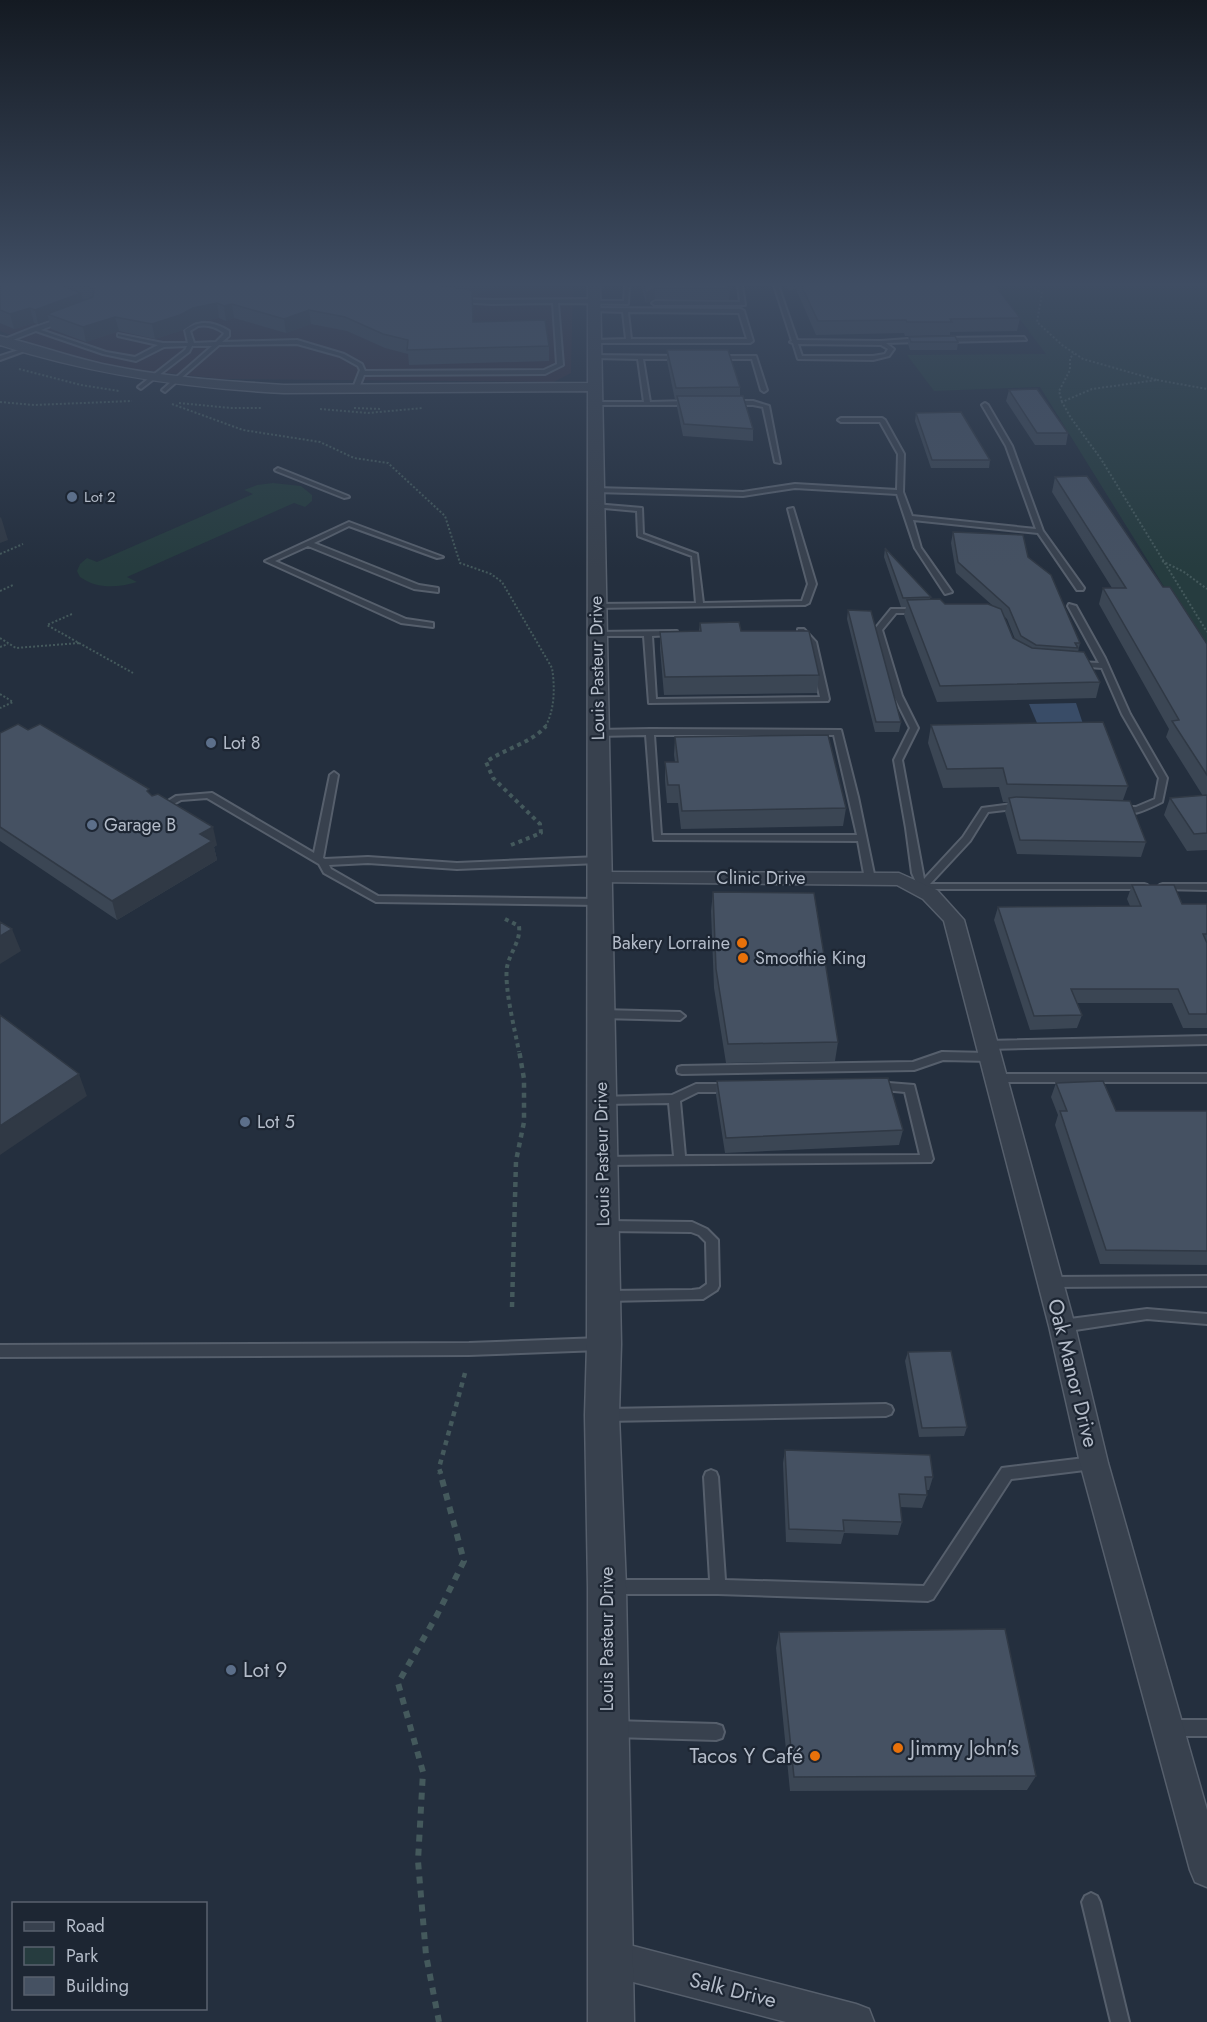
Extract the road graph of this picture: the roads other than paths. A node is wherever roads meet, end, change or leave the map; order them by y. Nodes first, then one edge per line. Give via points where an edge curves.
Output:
1 (93, 379) edge
2 (153, 379) edge
3 (158, 379) edge
4 (178, 379) edge
5 (359, 379) edge
6 (594, 379) edge
7 (643, 379) edge
8 (761, 379) edge
9 (171, 386) junction
10 (141, 387) junction
11 (356, 388) junction
12 (764, 390) dead end
13 (594, 396) junction
14 (647, 403) junction
15 (696, 403) edge
16 (719, 403) edge
17 (985, 405) dead end
18 (842, 420) dead end
19 (778, 462) dead end
20 (278, 470) dead end
21 (900, 492) junction
22 (346, 497) dead end
23 (595, 498) junction
24 (791, 509) dead end
25 (909, 518) junction
26 (1040, 531) junction
27 (308, 543) junction
28 (439, 557) dead end
29 (1080, 588) dead end
30 (435, 590) dead end
31 (948, 592) dead end
32 (700, 605) junction
33 (1072, 606) dead end
34 (928, 611) edge
35 (596, 620) junction
36 (430, 625) dead end
37 (790, 631) edge
38 (648, 633) junction
39 (684, 633) edge
40 (1062, 663) edge
41 (1104, 666) junction
42 (650, 732) junction
43 (597, 733) junction
44 (334, 775) dead end
45 (1035, 807) edge
46 (1115, 809) edge
47 (158, 810) edge
48 (862, 838) junction
49 (321, 860) junction
50 (870, 879) junction
51 (599, 880) junction
52 (922, 887) junction
53 (1207, 887) edge
54 (600, 1014) junction
55 (680, 1016) dead end
56 (1207, 1040) edge
57 (991, 1060) junction
58 (682, 1070) dead end
59 (1207, 1078) edge
60 (858, 1086) edge
61 (743, 1088) edge
62 (674, 1099) junction
63 (601, 1100) junction
64 (602, 1161) junction
65 (680, 1161) junction
66 (603, 1226) junction
67 (1207, 1281) edge
68 (1050, 1282) junction
69 (603, 1296) junction
70 (1207, 1318) edge
71 (1062, 1326) junction
72 (604, 1344) junction
73 (0, 1351) edge
74 (886, 1410) dead end
75 (602, 1415) junction
76 (1094, 1463) junction
77 (711, 1477) dead end
78 (607, 1587) junction
79 (718, 1587) junction
80 (608, 1728) junction
81 (1169, 1728) junction
82 (1207, 1728) edge
83 (716, 1732) dead end
84 (1207, 1870) edge
85 (1091, 1902) dead end
86 (610, 1958) junction
87 (611, 2022) edge
88 (856, 2022) edge
89 (1120, 2022) edge

1 - 10 street
2 - 10 lane
3 - 9 street
4 - 9 lane
5 - 11 lane
6 - 13 street, Louis Pasteur Drive
7 - 14 lane
8 - 12 lane
9 - 10 street
9 - 11 street
9 - 13 street via 278,398
11 - 13 street
13 - 14 lane
13 - 23 street, Louis Pasteur Drive
14 - 15 lane
16 - 19 lane via 766,406
17 - 26 lane via 1009,446
18 - 21 lane via 882,420 901,454
20 - 22 lane
21 - 23 lane via 795,486 744,495
21 - 25 lane
23 - 32 lane via 640,509 640,535 695,555
23 - 35 street, Louis Pasteur Drive
24 - 32 lane via 812,584 805,603
25 - 26 lane
25 - 31 lane via 918,548
26 - 29 lane
27 - 28 lane via 349,524
27 - 30 lane via 417,587
27 - 36 lane via 269,561 404,621
32 - 35 lane
33 - 41 lane
34 - 52 lane via 894,611 878,630 898,696 914,728 898,760
35 - 38 lane
35 - 43 street, Louis Pasteur Drive
37 - 38 lane via 802,631 812,642 825,699 652,701
38 - 39 lane
40 - 41 lane
41 - 46 lane via 1125,714 1163,778 1159,800 1137,810
42 - 43 lane
42 - 48 lane via 838,732
42 - 48 lane via 657,838
43 - 51 street, Louis Pasteur Drive
44 - 49 lane
45 - 52 lane via 985,810 967,839
47 - 49 lane via 179,798 209,795
48 - 50 lane
49 - 51 lane via 457,866
49 - 51 lane via 327,871 376,899
50 - 51 street, Clinic Drive
50 - 52 street, Clinic Drive via 898,879
51 - 54 street, Louis Pasteur Drive
52 - 53 lane
52 - 57 street, Oak Manor Drive via 939,900 954,920
54 - 55 lane
54 - 63 street, Louis Pasteur Drive
56 - 57 lane
57 - 58 lane via 942,1056 914,1066
57 - 59 lane
57 - 68 street, Oak Manor Drive
60 - 65 lane via 910,1088 927,1159
61 - 62 lane via 696,1088
62 - 63 lane
62 - 65 lane
63 - 64 street, Louis Pasteur Drive
64 - 65 lane
64 - 66 street, Louis Pasteur Drive
66 - 69 street, Louis Pasteur Drive
66 - 69 lane via 692,1227 703,1232 712,1240 713,1286 703,1294 692,1295
67 - 68 lane
68 - 71 street, Oak Manor Drive
69 - 72 street, Louis Pasteur Drive
70 - 71 lane via 1147,1314
71 - 76 street, Oak Manor Drive
72 - 73 lane via 469,1349
72 - 75 street, Louis Pasteur Drive
74 - 75 lane
75 - 78 street, Louis Pasteur Drive
76 - 79 lane via 1007,1473 928,1594
76 - 81 street, Oak Manor Drive
77 - 79 lane
78 - 79 lane
78 - 80 street, Louis Pasteur Drive
80 - 83 lane
80 - 86 street, Louis Pasteur Drive
81 - 82 lane
81 - 84 street, Oak Manor Drive
85 - 89 lane
86 - 87 street, Louis Pasteur Drive
86 - 88 street, Salk Drive

